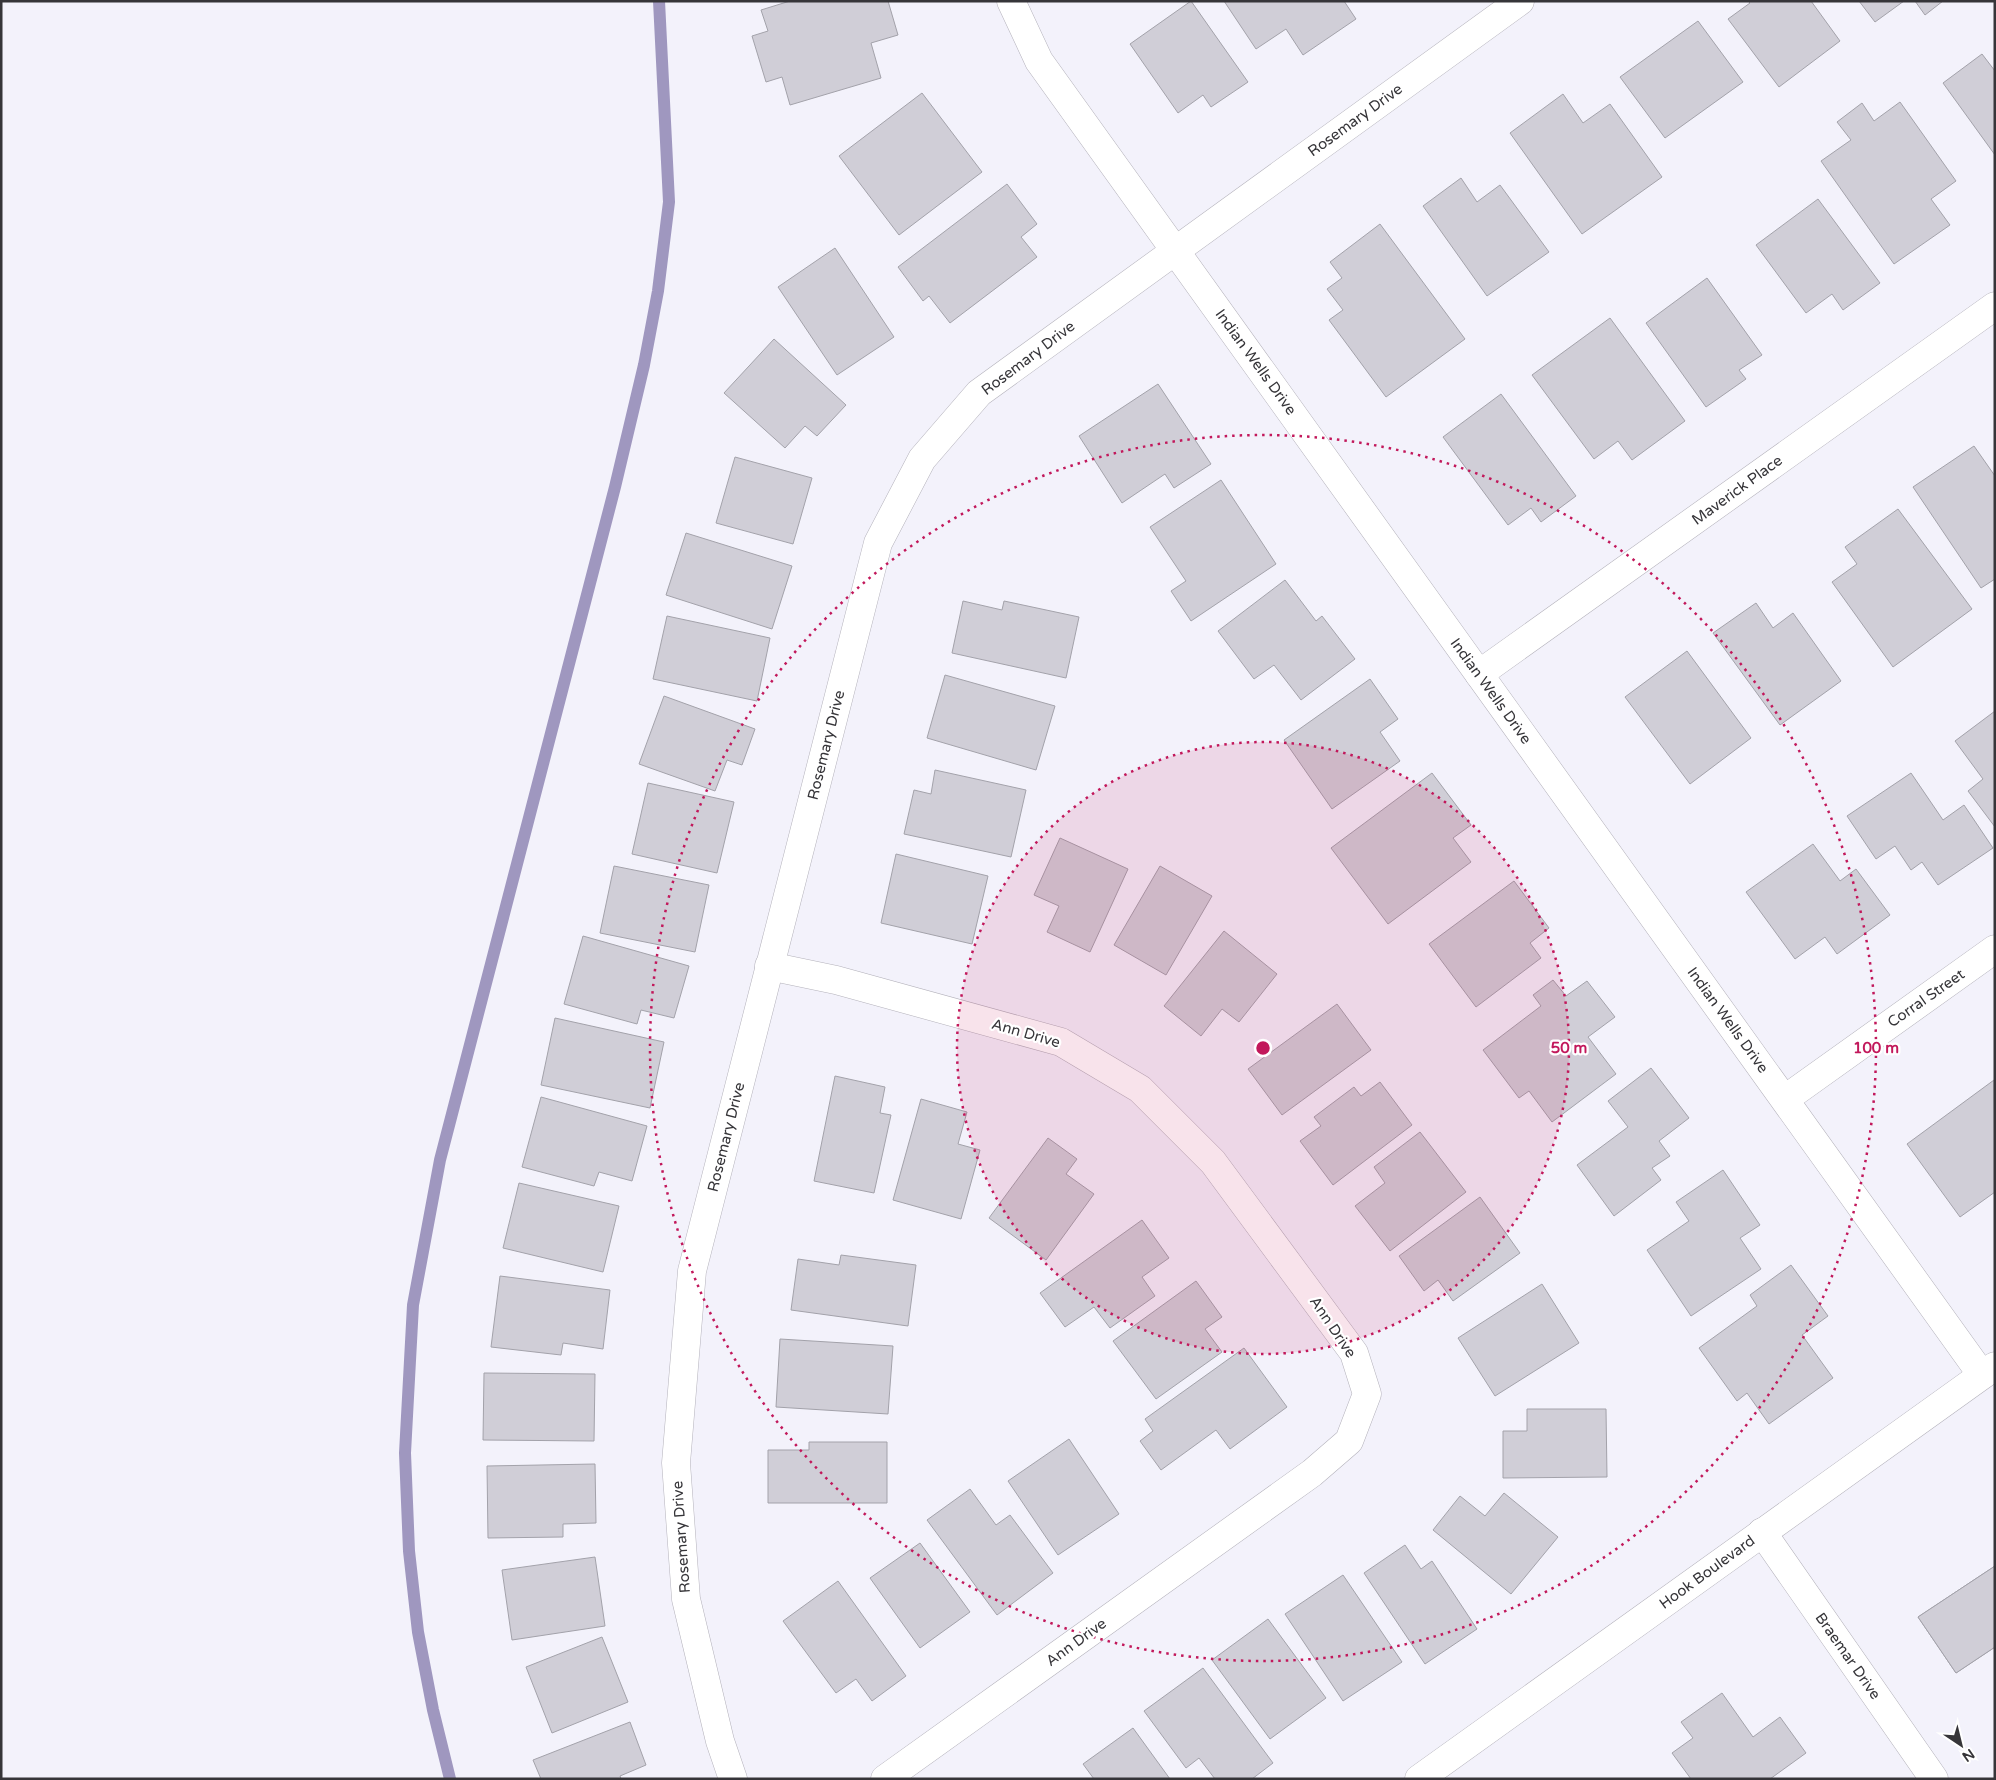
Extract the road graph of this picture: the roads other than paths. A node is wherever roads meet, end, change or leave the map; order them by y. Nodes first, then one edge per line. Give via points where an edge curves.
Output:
1 (1011, 1) edge
2 (1520, 1) edge
3 (1176, 250) junction
4 (1995, 306) edge
5 (1479, 674) junction
6 (1995, 949) edge
7 (769, 966) junction
8 (1785, 1098) junction
9 (1989, 1371) edge
10 (1762, 1532) junction
11 (733, 1779) edge
12 (885, 1779) edge
13 (1420, 1779) edge
14 (1934, 1779) edge

1 - 3 street, Indian Wells Drive via 1039,61
2 - 3 street, Rosemary Drive
3 - 5 street, Indian Wells Drive
3 - 7 street, Rosemary Drive via 980,393 922,459 878,543
4 - 5 street, Maverick Place
5 - 8 street, Indian Wells Drive
6 - 8 street, Corral Street
7 - 11 street, Rosemary Drive via 692,1271 676,1463 686,1599 720,1741
7 - 12 street, Ann Drive via 836,980 1061,1042 1140,1089 1219,1170 1354,1353 1367,1394 1348,1441 1312,1473
8 - 9 street, Indian Wells Drive
9 - 10 street, Hook Boulevard
10 - 13 street, Hook Boulevard
10 - 14 street, Braemar Drive

